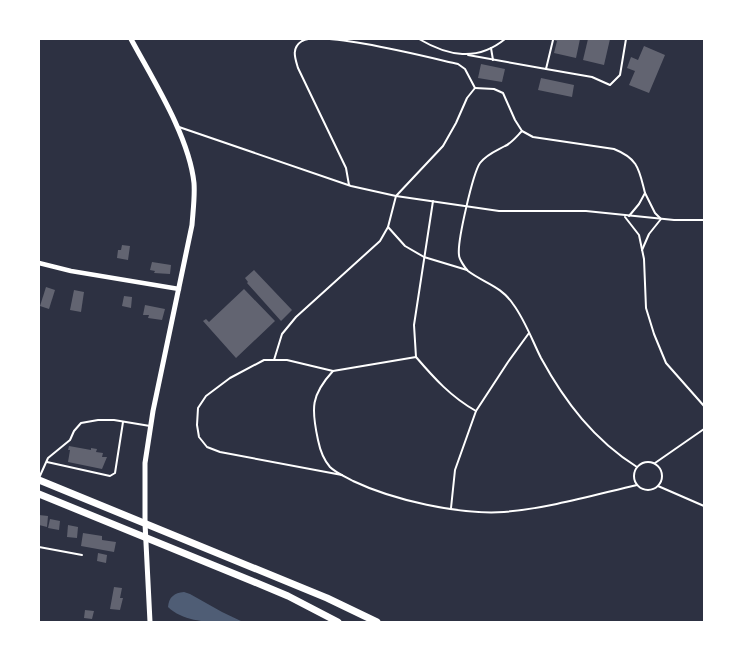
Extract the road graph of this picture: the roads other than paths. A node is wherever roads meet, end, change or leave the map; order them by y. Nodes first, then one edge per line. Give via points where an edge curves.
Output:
1 (131, 39) edge
2 (419, 39) edge
3 (505, 39) edge
4 (626, 39) edge
5 (553, 40) dead end
6 (491, 48) junction
7 (468, 55) junction
8 (493, 60) junction
9 (546, 69) junction
10 (475, 88) junction
11 (177, 126) junction
12 (522, 131) junction
13 (349, 185) junction
14 (645, 194) junction
15 (396, 196) junction
16 (433, 201) junction
17 (468, 206) junction
18 (624, 216) junction
19 (629, 216) junction
20 (661, 219) junction
21 (704, 220) edge
22 (388, 227) junction
23 (642, 250) junction
24 (424, 257) junction
25 (39, 263) edge
26 (467, 270) junction
27 (179, 289) junction
28 (529, 334) junction
29 (416, 357) junction
30 (274, 360) junction
31 (333, 371) junction
32 (704, 406) edge
33 (476, 411) junction
34 (124, 422) junction
35 (150, 426) junction
36 (704, 429) edge
37 (47, 462) junction
38 (655, 463) junction
39 (638, 467) junction
40 (342, 475) junction
41 (39, 479) edge
42 (637, 485) junction
43 (658, 486) junction
44 (39, 494) edge
45 (704, 506) edge
46 (451, 508) junction
47 (145, 523) junction
48 (146, 538) junction
49 (39, 547) edge
50 (82, 555) dead end
51 (150, 622) edge
52 (338, 622) edge
53 (377, 622) edge

1 - 11 street
2 - 7 lane via 434,48
3 - 6 lane
4 - 9 lane via 620,76 610,85 592,77
5 - 9 lane
6 - 7 lane
6 - 8 lane
7 - 8 lane
8 - 9 lane
10 - 12 lane via 502,93
10 - 13 lane via 465,69 458,64 355,41 303,41 296,47 294,55 298,68 346,168
10 - 15 lane via 443,146
11 - 13 lane
11 - 27 street via 190,163 194,195 192,225
12 - 14 lane via 533,137 614,149 627,154 635,162
12 - 17 lane via 480,163
13 - 15 lane
14 - 19 lane
14 - 20 lane via 654,213
15 - 16 lane
15 - 22 lane
16 - 17 lane
16 - 24 lane
17 - 18 lane via 499,211 586,211
17 - 26 lane via 459,256
18 - 19 lane
18 - 23 lane via 639,235
19 - 20 lane
20 - 21 lane
20 - 23 lane
22 - 24 lane via 404,246
22 - 30 lane via 380,241 296,317 282,334
23 - 32 lane via 646,308 654,334 666,363
24 - 26 lane
24 - 29 lane via 414,325
25 - 27 street
26 - 28 lane via 503,291
27 - 35 street
28 - 33 lane
28 - 39 lane via 561,393 602,441
29 - 31 lane
29 - 33 lane via 452,396
30 - 31 lane
30 - 40 lane via 264,360 230,378 206,396 198,408 199,437 207,447 220,452
31 - 40 lane via 321,384 314,400 314,425 320,451 331,467
33 - 46 lane via 455,470
34 - 35 lane
34 - 37 lane via 98,420 81,423 70,440 52,453
34 - 37 lane via 115,474 110,476
35 - 47 street via 145,463
36 - 38 lane
37 - 41 lane
38 - 39 lane via 646,462
38 - 43 lane via 662,474
39 - 42 lane via 634,476
40 - 46 lane via 396,498
41 - 47 main road
42 - 43 lane via 645,490
42 - 46 lane via 503,512
43 - 45 lane
44 - 48 main road
47 - 48 street
47 - 53 main road via 328,598
48 - 51 street
48 - 52 main road via 288,596
49 - 50 lane

